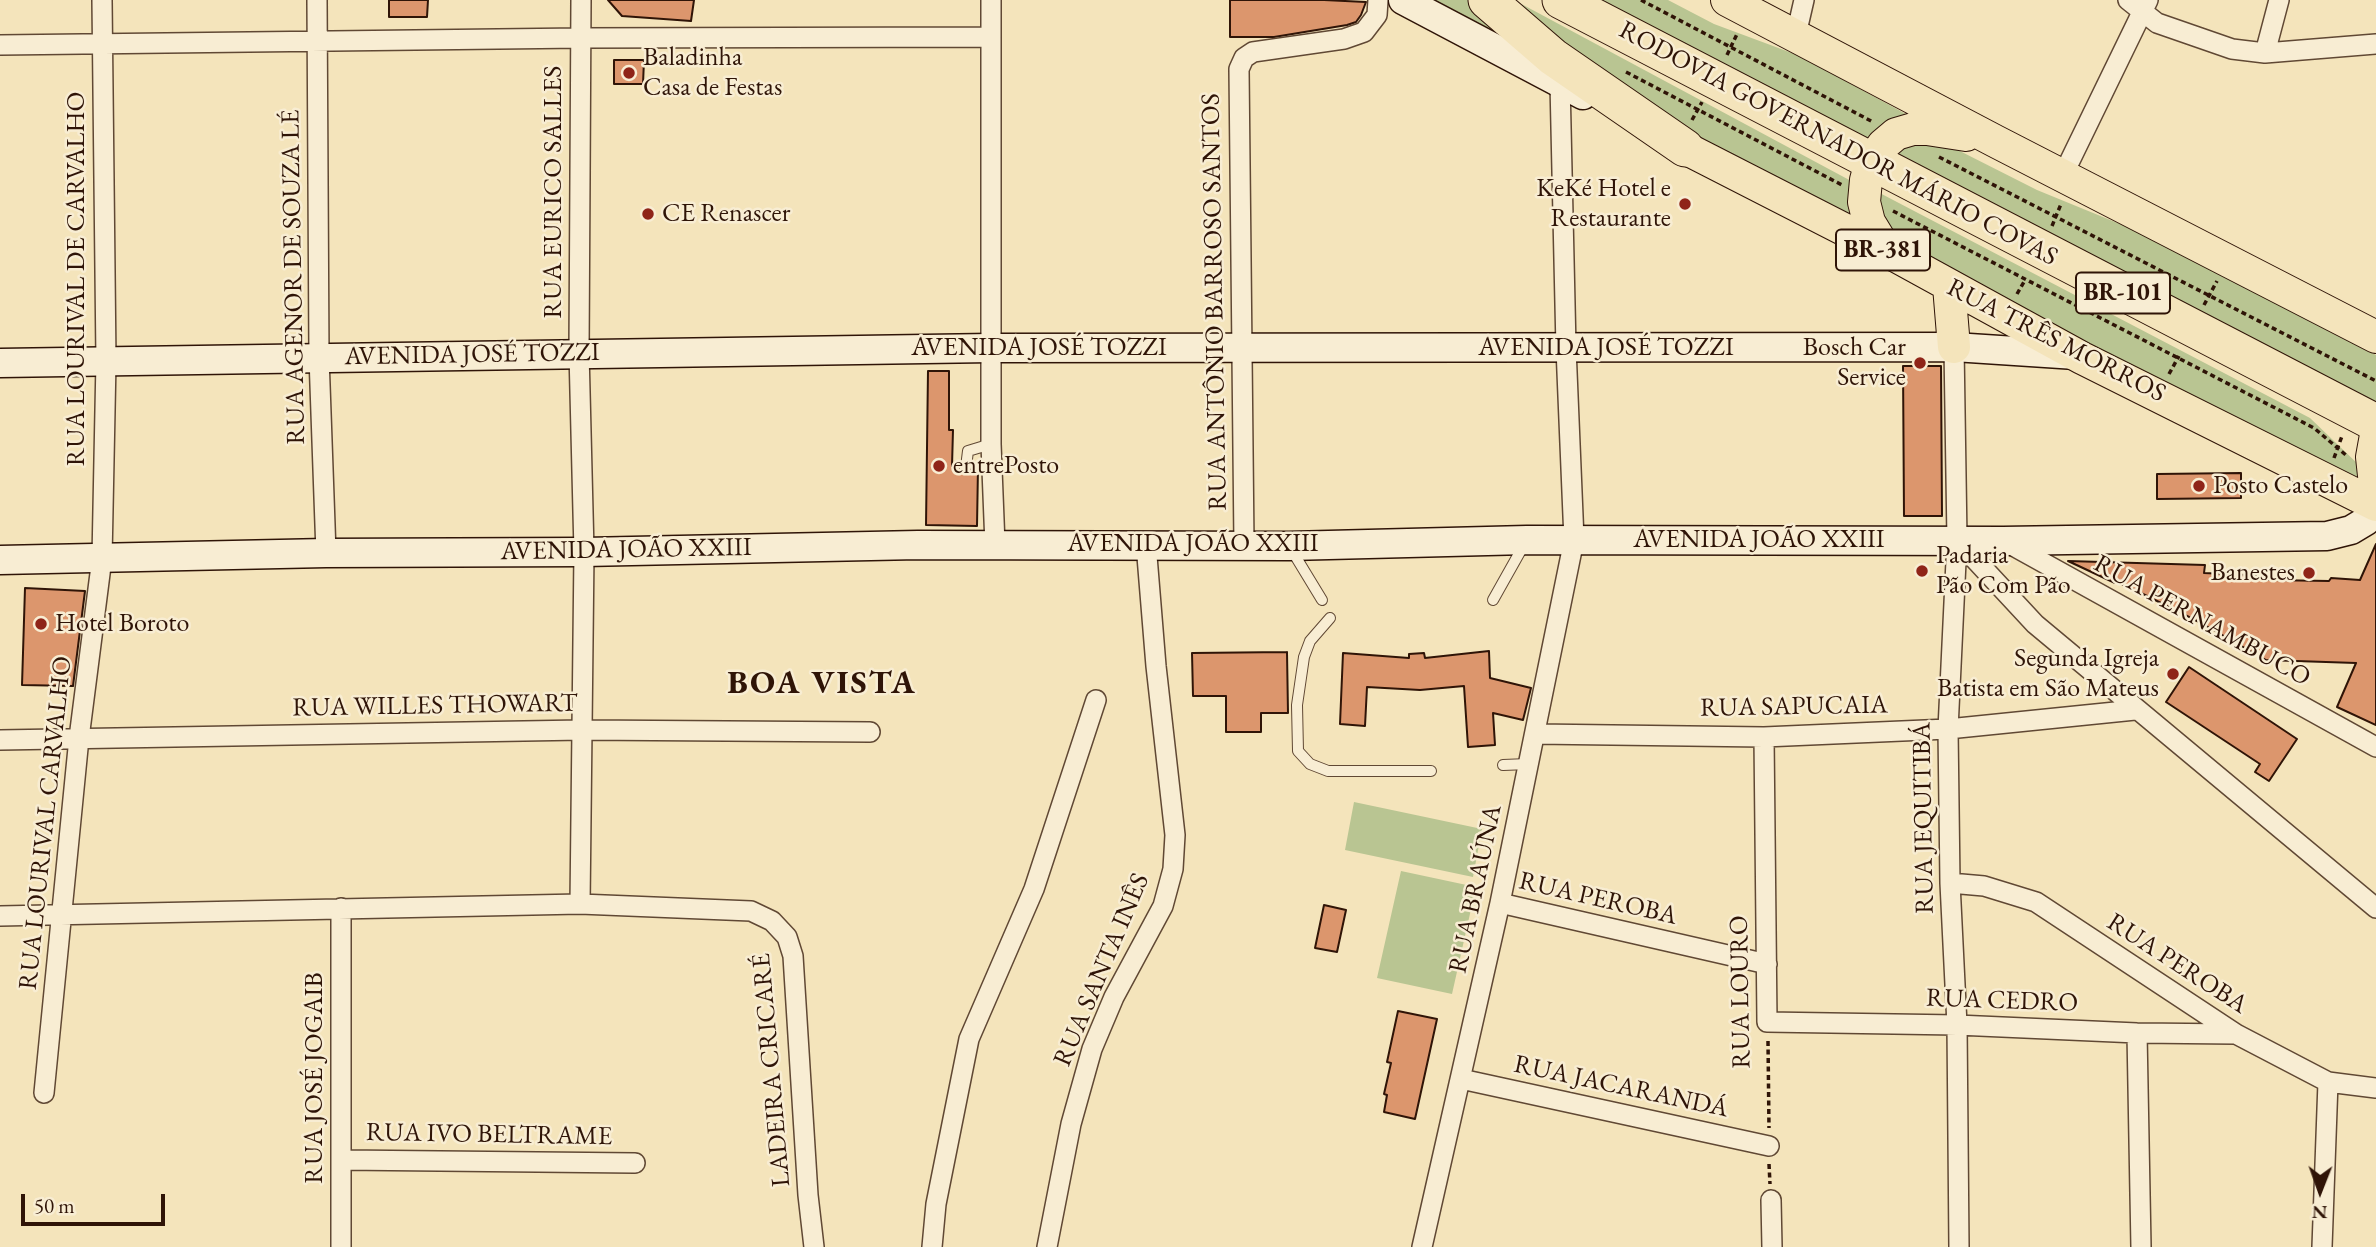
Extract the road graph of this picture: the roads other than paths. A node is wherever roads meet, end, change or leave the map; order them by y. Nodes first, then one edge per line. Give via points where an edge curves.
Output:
1 (102, 0) edge
2 (317, 0) edge
3 (581, 0) edge
4 (991, 0) edge
5 (1378, 0) edge
6 (1403, 0) edge
7 (1487, 0) edge
8 (1561, 0) edge
9 (1727, 0) edge
10 (1804, 0) edge
11 (2128, 0) edge
12 (2279, 0) edge
13 (2146, 7) edge
14 (1796, 35) junction
15 (991, 37) junction
16 (581, 38) junction
17 (318, 41) junction
18 (103, 43) junction
19 (2376, 44) edge
20 (0, 45) edge
21 (2265, 53) junction
22 (1560, 82) junction
23 (1995, 141) junction
24 (1685, 148) junction
25 (2063, 175) junction
26 (1867, 179) junction
27 (1898, 257) junction
28 (1949, 286) junction
29 (2376, 337) edge
30 (1242, 347) junction
31 (1954, 347) junction
32 (991, 348) junction
33 (1566, 348) junction
34 (579, 352) junction
35 (2078, 355) junction
36 (320, 357) junction
37 (106, 361) junction
38 (0, 363) edge
39 (2376, 424) edge
40 (2376, 435) edge
41 (991, 444) junction
42 (966, 467) dead end
43 (2375, 497) edge
44 (1527, 540) junction
45 (1574, 540) junction
46 (1957, 540) junction
47 (2003, 541) junction
48 (990, 542) junction
49 (1146, 544) junction
50 (1244, 545) junction
51 (1289, 546) junction
52 (584, 552) junction
53 (326, 553) junction
54 (102, 558) junction
55 (0, 560) edge
56 (1322, 600) dead end
57 (1493, 600) dead end
58 (1330, 618) dead end
59 (1096, 700) dead end
60 (2136, 710) junction
61 (1948, 729) junction
62 (582, 730) junction
63 (870, 732) dead end
64 (1536, 734) junction
65 (1764, 737) junction
66 (79, 738) junction
67 (0, 740) edge
68 (2376, 747) edge
69 (1529, 764) junction
70 (1503, 765) dead end
71 (1432, 771) dead end
72 (1950, 883) junction
73 (580, 904) junction
74 (1500, 904) junction
75 (341, 908) junction
76 (2376, 908) edge
77 (62, 915) junction
78 (0, 916) edge
79 (1767, 964) junction
80 (1767, 1022) joint
81 (1956, 1025) junction
82 (2137, 1033) junction
83 (2236, 1034) junction
84 (1461, 1079) junction
85 (2328, 1082) junction
86 (2376, 1088) edge
87 (44, 1093) dead end
88 (1769, 1146) road end
89 (342, 1160) junction
90 (635, 1163) dead end
91 (1771, 1200) road end
92 (341, 1247) edge
93 (814, 1247) edge
94 (932, 1247) edge
95 (1047, 1247) edge
96 (1422, 1247) edge
97 (1772, 1247) edge
98 (1959, 1247) edge
99 (2141, 1247) edge
100 (2322, 1247) edge

1 - 18 street, RUA LOURIVAL DE CARVALHO
2 - 17 street, RUA AGENOR DE SOUZA LÉ
3 - 16 street, RUA EURICO SALLES
4 - 15 street
5 - 30 street, RUA ANTÔNIO BARROSO SANTOS via 1377,15 1364,32 1345,39 1253,52 1239,69
6 - 22 street, RUA TRÊS MORROS / BR-381
7 - 24 highway via 1553,57
8 - 26 highway, RODOVIA GOVERNADOR MÁRIO COVAS / BR-101
9 - 14 main road
10 - 14 street
11 - 13 street
12 - 21 street
13 - 21 street via 2157,23 2232,49
13 - 25 street
14 - 23 main road
15 - 16 street
15 - 32 street
16 - 17 street
16 - 34 street, RUA EURICO SALLES
17 - 18 street
17 - 36 street, RUA AGENOR DE SOUZA LÉ
18 - 20 street
18 - 37 street, RUA LOURIVAL DE CARVALHO
19 - 21 street
22 - 24 street, RUA TRÊS MORROS / BR-381
22 - 33 street, RUA BRAÚNA
23 - 25 main road
23 - 26 main road via 1927,129 1896,134 1883,145
24 - 27 main road, RUA TRÊS MORROS / BR-381
25 - 29 main road
26 - 27 main road via 1869,222
26 - 39 highway, RODOVIA GOVERNADOR MÁRIO COVAS / BR-101
27 - 28 main road, RUA TRÊS MORROS / BR-381
28 - 31 main road
28 - 35 main road, RUA TRÊS MORROS / BR-381
30 - 32 street, AVENIDA JOSÉ TOZZI
30 - 33 street, AVENIDA JOSÉ TOZZI
30 - 50 street, RUA ANTÔNIO BARROSO SANTOS
31 - 33 street, AVENIDA JOSÉ TOZZI
31 - 35 street, AVENIDA JOSÉ TOZZI
31 - 46 street, RUA JEQUITIBÁ
32 - 34 street, AVENIDA JOSÉ TOZZI
32 - 41 street
33 - 45 street, RUA BRAÚNA
34 - 36 street, AVENIDA JOSÉ TOZZI
34 - 52 street, RUA EURICO SALLES
35 - 43 main road, RUA TRÊS MORROS / BR-381
36 - 37 street, AVENIDA JOSÉ TOZZI
36 - 53 street, RUA AGENOR DE SOUZA LÉ
37 - 38 street, AVENIDA JOSÉ TOZZI
37 - 54 street, RUA LOURIVAL DE CARVALHO
40 - 43 main road via 2372,457
41 - 42 lane via 968,451
41 - 48 street
43 - 47 street, AVENIDA JOÃO XXIII via 2366,521 2327,536
44 - 45 street, AVENIDA JOÃO XXIII
44 - 51 street, AVENIDA JOÃO XXIII
44 - 57 lane
45 - 46 street, AVENIDA JOÃO XXIII
45 - 64 street, RUA BRAÚNA
46 - 47 street, AVENIDA JOÃO XXIII
46 - 60 street via 2035,624
46 - 61 street, RUA JEQUITIBÁ
47 - 68 street, RUA PERNAMBUCO
48 - 49 street, AVENIDA JOÃO XXIII
48 - 52 street, AVENIDA JOÃO XXIII via 921,540
49 - 50 street, AVENIDA JOÃO XXIII
49 - 95 street, RUA SANTA INÊS via 1175,835 1173,869 1163,906 1092,1049 1071,1124
50 - 51 street, AVENIDA JOÃO XXIII
51 - 56 lane
52 - 53 street, AVENIDA JOÃO XXIII
52 - 62 street, RUA EURICO SALLES
53 - 54 street, AVENIDA JOÃO XXIII
54 - 55 street, AVENIDA JOÃO XXIII
54 - 66 street, RUA LOURIVAL CARVALHO
58 - 71 lane via 1304,657 1297,705 1298,751 1310,764 1328,771
59 - 94 street via 1034,889 969,1039 936,1204
60 - 61 street, RUA SAPUCAIA
60 - 76 street
61 - 65 street, RUA SAPUCAIA
61 - 72 street, RUA JEQUITIBÁ
62 - 63 street, RUA WILLES THOWART
62 - 66 street, RUA WILLES THOWART
62 - 73 street, RUA EURICO SALLES
64 - 65 street, RUA SAPUCAIA
64 - 69 street, RUA BRAÚNA
65 - 79 street, RUA LOURO
66 - 67 street, RUA WILLES THOWART
66 - 77 street, RUA LOURIVAL CARVALHO
69 - 70 lane
69 - 74 street, RUA BRAÚNA
72 - 81 street, RUA JEQUITIBÁ
72 - 83 street, RUA PEROBA via 1984,886 2036,902
73 - 75 street, LADEIRA CRICARÉ
73 - 93 street, LADEIRA CRICARÉ via 751,911 772,921 787,937 793,956
74 - 79 street, RUA PEROBA
74 - 84 street, RUA BRAÚNA
75 - 77 street, LADEIRA CRICARÉ
75 - 89 street, RUA JOSÉ JOGAIB
77 - 78 street, LADEIRA CRICARÉ
77 - 87 street, RUA LOURIVAL CARVALHO
79 - 80 street, RUA LOURO
80 - 81 street, RUA CEDRO
81 - 82 street, RUA CEDRO
81 - 98 street, RUA JEQUITIBÁ
82 - 83 street, RUA CEDRO
82 - 99 street
83 - 85 street, RUA PEROBA
84 - 88 street, RUA JACARANDÁ
84 - 96 street, RUA BRAÚNA
85 - 86 street, RUA PEROBA
85 - 100 street
89 - 90 street, RUA IVO BELTRAME
89 - 92 street, RUA JOSÉ JOGAIB
91 - 97 street

